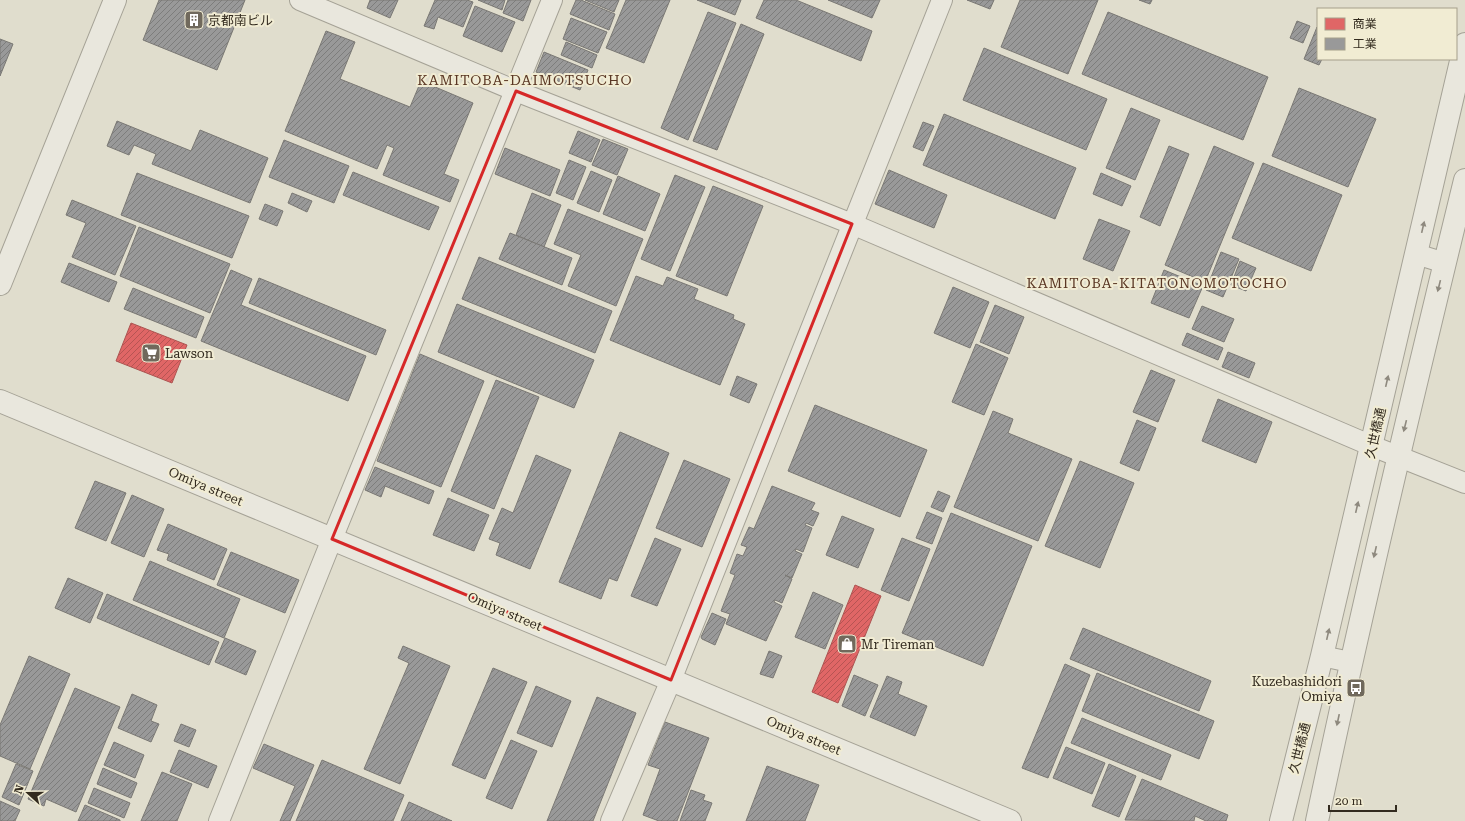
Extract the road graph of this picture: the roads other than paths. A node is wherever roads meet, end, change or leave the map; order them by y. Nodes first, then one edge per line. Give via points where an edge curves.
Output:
1 (115, 0) edge
2 (300, 0) edge
3 (552, 0) edge
4 (942, 0) edge
5 (1464, 56) edge
6 (516, 91) junction
7 (1465, 180) edge
8 (852, 224) junction
9 (1416, 254) junction
10 (1445, 263) junction
11 (0, 284) edge
12 (0, 401) edge
13 (1372, 446) junction
14 (1398, 455) junction
15 (1465, 483) edge
16 (332, 539) junction
17 (1322, 656) junction
18 (1350, 662) junction
19 (671, 680) junction
20 (219, 821) edge
21 (612, 821) edge
22 (1010, 821) edge
23 (1280, 821) edge
24 (1317, 821) edge

1 - 11 street
2 - 6 street
3 - 6 street
4 - 8 street
9 -> 5 street, 久世橋通
6 - 8 street
6 - 16 street
7 - 10 street, 久世橋通
8 - 13 street
8 - 19 street
9 - 10 street
13 -> 9 street, 久世橋通
10 -> 14 street, 久世橋通
12 - 16 street, Omiya street
13 - 14 street
17 -> 13 street, 久世橋通
14 - 15 street
14 -> 18 street, 久世橋通
16 - 19 street, Omiya street
16 - 20 street
17 - 18 street
17 - 23 street, 久世橋通
18 -> 24 street, 久世橋通
19 - 21 street
19 - 22 street, Omiya street

